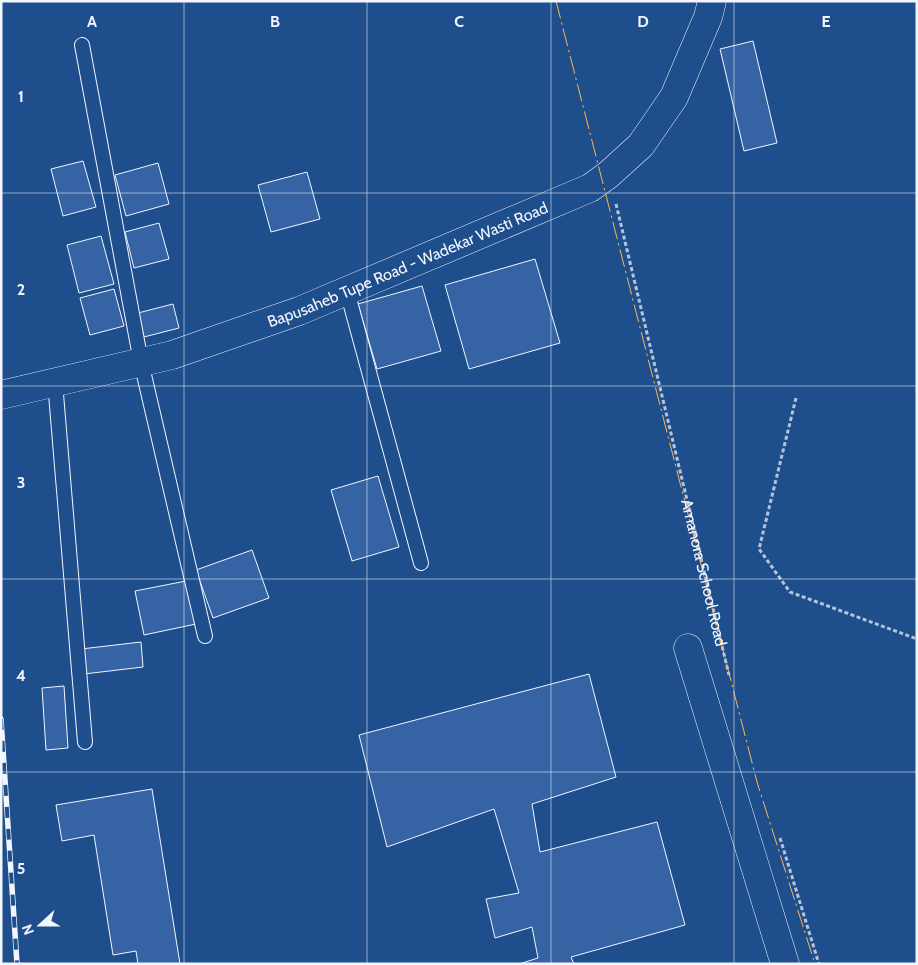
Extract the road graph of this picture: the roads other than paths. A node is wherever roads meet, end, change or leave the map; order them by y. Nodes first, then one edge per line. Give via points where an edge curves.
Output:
1 (712, 1) edge
2 (82, 45) dead end
3 (347, 291) junction
4 (141, 362) junction
5 (55, 382) junction
6 (1, 395) edge
7 (421, 563) dead end
8 (205, 636) dead end
9 (688, 648) dead end
10 (85, 742) dead end
11 (785, 964) edge

1 - 3 street, Bapusaheb Tupe Road - Wadekar Wasti Road via 674,97 640,145 608,175 590,188
2 - 4 lane
3 - 4 street, Bapusaheb Tupe Road - Wadekar Wasti Road via 172,355
3 - 7 lane
4 - 5 street, Bapusaheb Tupe Road - Wadekar Wasti Road
4 - 8 lane
5 - 6 street, Bapusaheb Tupe Road - Wadekar Wasti Road
5 - 10 lane
9 - 11 street, Amanora School Road

